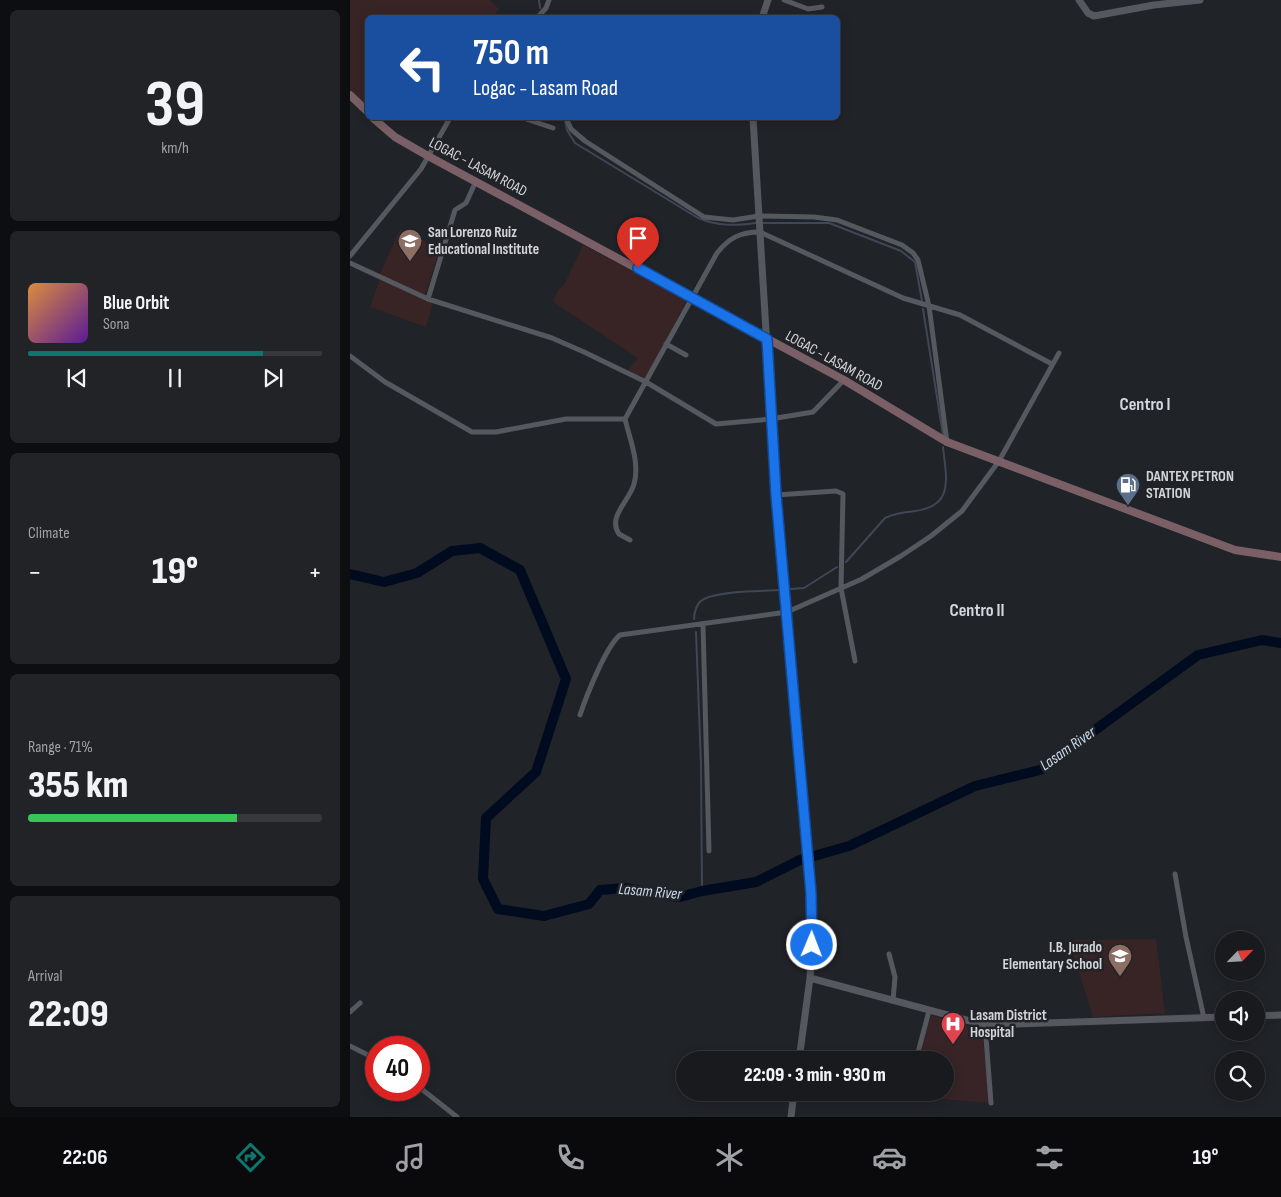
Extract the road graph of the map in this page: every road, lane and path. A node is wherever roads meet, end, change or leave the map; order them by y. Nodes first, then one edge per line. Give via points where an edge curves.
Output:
1 (549, 0) edge
2 (768, 0) edge
3 (784, 0) edge
4 (1079, 0) edge
5 (1200, 0) edge
6 (822, 7) dead end
7 (544, 10) junction
8 (540, 15) edge
9 (546, 15) edge
10 (763, 15) edge
11 (352, 100) edge
12 (365, 110) edge
13 (375, 120) edge
14 (449, 120) edge
15 (528, 120) edge
16 (567, 120) edge
17 (753, 120) edge
18 (553, 128) dead end
19 (428, 156) junction
20 (476, 181) junction
21 (759, 216) junction
22 (760, 232) junction
23 (350, 256) edge
24 (350, 264) edge
25 (692, 297) junction
26 (428, 299) junction
27 (929, 306) junction
28 (767, 339) junction
29 (666, 344) junction
30 (1059, 353) dead end
31 (686, 355) dead end
32 (350, 356) edge
33 (1052, 364) junction
34 (844, 380) junction
35 (646, 382) junction
36 (625, 419) junction
37 (771, 420) junction
38 (947, 442) junction
39 (999, 461) junction
40 (776, 495) junction
41 (630, 540) dead end
42 (1281, 558) edge
43 (841, 588) junction
44 (787, 612) junction
45 (703, 625) junction
46 (855, 661) dead end
47 (580, 715) dead end
48 (709, 851) dead end
49 (1175, 874) dead end
50 (889, 954) dead end
51 (810, 978) junction
52 (893, 1001) junction
53 (360, 1003) dead end
54 (929, 1011) junction
55 (350, 1012) edge
56 (1281, 1015) edge
57 (1265, 1016) edge
58 (1215, 1017) edge
59 (1204, 1018) junction
60 (985, 1025) junction
61 (350, 1046) edge
62 (800, 1051) edge
63 (918, 1051) edge
64 (365, 1054) edge
65 (430, 1096) edge
66 (793, 1101) edge
67 (991, 1103) dead end
68 (456, 1117) edge
69 (791, 1117) edge

1 - 7 street
2 - 10 street
3 - 6 street via 808,9
4 - 5 street via 1094,16
7 - 8 street
7 - 9 street
11 - 12 main road
13 - 19 main road, LOGAC - LASAM ROAD via 395,137
14 - 19 street
15 - 18 street
16 - 21 street via 573,132 585,142 698,214 715,220
17 - 21 street
19 - 20 main road, LOGAC - LASAM ROAD
19 - 23 street
20 - 25 main road, LOGAC - LASAM ROAD
20 - 26 street via 466,203 455,210
21 - 22 street
21 - 27 street via 814,216 837,220 902,245 918,260
22 - 25 street via 738,235 727,241
22 - 27 street via 903,298
22 - 28 street
24 - 26 street
25 - 28 main road, LOGAC - LASAM ROAD
25 - 29 street
26 - 35 street via 552,338
27 - 33 street via 960,315
27 - 38 street
28 - 34 main road, LOGAC - LASAM ROAD
28 - 37 street
29 - 31 street
29 - 35 street
30 - 33 street
32 - 36 street via 384,382 472,432 496,432 566,419
33 - 39 street
34 - 37 street via 813,412
34 - 38 main road, LOGAC - LASAM ROAD
35 - 36 street
35 - 37 street via 716,424
36 - 41 street via 636,471 632,492 618,513 616,524 619,534
37 - 40 street
38 - 39 main road, LOGAC - LASAM ROAD
39 - 42 main road, LOGAC - LASAM ROAD via 1235,550
39 - 43 street via 962,511 931,536
40 - 43 street via 827,491 842,494
40 - 44 street
43 - 44 street
43 - 46 street
44 - 45 street
44 - 51 street via 811,893
45 - 47 street via 620,635 611,647
45 - 48 street
49 - 59 street
50 - 52 street via 895,977
51 - 52 street
51 - 62 street
52 - 54 street
53 - 55 street
54 - 60 street
54 - 63 street
56 - 57 street
58 - 59 street
59 - 60 street
60 - 67 street
61 - 64 street
65 - 68 street
66 - 69 street

